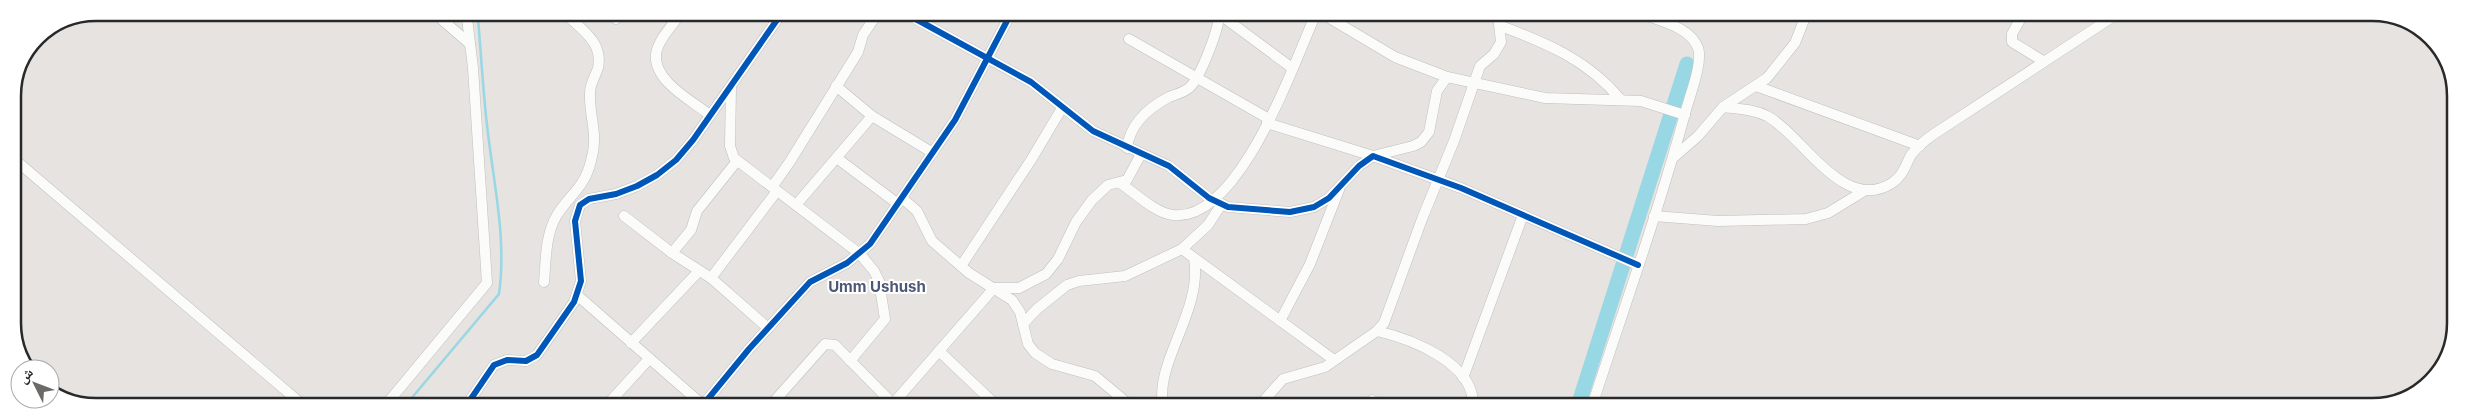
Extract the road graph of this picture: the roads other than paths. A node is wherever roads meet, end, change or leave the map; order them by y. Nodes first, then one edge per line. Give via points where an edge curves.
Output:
1 (443, 21) edge
2 (467, 21) edge
3 (573, 21) edge
4 (675, 21) edge
5 (775, 21) edge
6 (872, 21) edge
7 (919, 21) edge
8 (1006, 21) edge
9 (1219, 21) edge
10 (1227, 21) edge
11 (1313, 21) edge
12 (1334, 21) edge
13 (1499, 21) edge
14 (1659, 21) edge
15 (1803, 21) edge
16 (2018, 21) edge
17 (2106, 21) edge
18 (1130, 39) dead end
19 (470, 44) junction
20 (986, 60) junction
21 (2043, 61) junction
22 (1292, 68) junction
23 (1447, 77) junction
24 (1196, 78) junction
25 (1476, 82) junction
26 (836, 86) junction
27 (1756, 86) junction
28 (731, 87) junction
29 (1620, 99) junction
30 (1722, 107) junction
31 (1062, 108) junction
32 (710, 115) junction
33 (1685, 115) junction
34 (872, 116) junction
35 (1268, 121) junction
36 (1920, 146) junction
37 (1126, 148) junction
38 (933, 153) junction
39 (1141, 154) junction
40 (1373, 156) junction
41 (1674, 157) junction
42 (838, 159) junction
43 (738, 161) junction
44 (21, 165) edge
45 (1438, 179) junction
46 (1120, 184) junction
47 (1341, 185) junction
48 (774, 189) junction
49 (1864, 191) junction
50 (575, 195) junction
51 (900, 201) junction
52 (583, 202) junction
53 (1218, 203) junction
54 (796, 205) junction
55 (1523, 215) junction
56 (624, 216) dead end
57 (1654, 216) junction
58 (1182, 249) junction
59 (672, 253) junction
60 (860, 254) junction
61 (1194, 258) junction
62 (1638, 265) junction
63 (961, 266) junction
64 (698, 272) junction
65 (710, 278) junction
66 (544, 282) dead end
67 (994, 288) junction
68 (577, 295) junction
69 (1280, 320) junction
70 (1023, 324) junction
71 (768, 328) junction
72 (1376, 331) junction
73 (631, 343) junction
74 (939, 351) junction
75 (649, 359) junction
76 (1334, 360) junction
77 (850, 361) junction
78 (1463, 378) junction
79 (295, 398) edge
80 (392, 398) edge
81 (471, 398) edge
82 (613, 398) edge
83 (695, 398) edge
84 (709, 398) edge
85 (777, 398) edge
86 (886, 398) edge
87 (899, 398) edge
88 (989, 398) edge
89 (1121, 398) edge
90 (1162, 398) edge
91 (1266, 398) edge
92 (1472, 398) edge
93 (1595, 398) edge

1 - 19 street
2 - 19 street
3 - 50 street via 591,37 599,60 590,94 594,152
4 - 32 street via 656,52 657,64 668,82
5 - 28 street
6 - 26 street via 863,35 858,52
7 - 20 street
8 - 20 street
9 - 24 street
10 - 22 street
11 - 22 street
12 - 23 street via 1395,57
13 - 25 street via 1500,46 1480,66
13 - 29 street via 1576,58 1597,74
14 - 33 street via 1687,33 1699,50 1698,69
15 - 27 street via 1791,48
16 - 21 street via 2012,42
17 - 21 street
18 - 24 street
19 - 80 street via 487,283
20 - 31 street via 1031,82
20 - 38 street via 955,120
21 - 36 street
22 - 35 street
23 - 25 street
23 - 40 street via 1437,91 1430,128 1424,139 1413,146
24 - 35 street
24 - 37 street via 1186,90 1153,107 1139,119
25 - 29 street via 1546,98
25 - 45 street
26 - 34 street
26 - 48 street
27 - 30 street
27 - 36 street
28 - 32 street
28 - 43 street via 730,146
29 - 33 street via 1653,103
30 - 41 street via 1694,141
30 - 49 street via 1750,110 1767,116 1784,128 1823,167 1847,185
31 - 37 street via 1093,131
31 - 63 street
32 - 52 street via 684,150 657,175 627,190
33 - 41 street
34 - 38 street
34 - 42 street
35 - 40 street
35 - 53 street via 1257,144
36 - 49 street via 1894,182
37 - 39 street
38 - 51 street
39 - 46 street via 1129,177
39 - 53 street via 1180,173
40 - 45 street
40 - 47 street
41 - 57 street
42 - 51 street
42 - 54 street
43 - 48 street
43 - 59 street via 697,211 691,230
44 - 79 street
45 - 55 street
45 - 72 street via 1388,314
46 - 53 street via 1171,215 1191,213
46 - 67 street via 1108,185 1088,205 1046,274 1019,288
47 - 53 street via 1319,205 1298,211
47 - 69 street via 1310,264
48 - 54 street
48 - 65 street
49 - 57 street via 1814,218 1718,221
50 - 52 street
50 - 66 street via 552,225
51 - 60 street
51 - 63 street via 917,211 932,241
52 - 68 street via 575,217 581,274
53 - 58 street via 1208,225
54 - 60 street
55 - 62 street
55 - 78 street
56 - 59 street
57 - 62 street
58 - 61 street
58 - 70 street via 1126,276 1067,285
59 - 64 street
60 - 71 street via 810,282
60 - 77 street via 880,281 881,302 886,316
61 - 69 street
61 - 90 street via 1194,291 1161,388
62 - 93 street
63 - 67 street
64 - 65 street
64 - 73 street
65 - 71 street
67 - 70 street via 1012,300
67 - 74 street
68 - 73 street
68 - 81 street via 540,352 530,359 507,360 494,365
69 - 76 street
70 - 89 street via 1028,344 1039,357 1095,376
71 - 84 street
72 - 76 street
72 - 78 street via 1426,348
73 - 75 street
74 - 87 street
74 - 88 street
75 - 82 street
75 - 83 street
76 - 91 street via 1318,370 1283,379
77 - 85 street via 833,344 825,344
77 - 86 street
78 - 92 street

